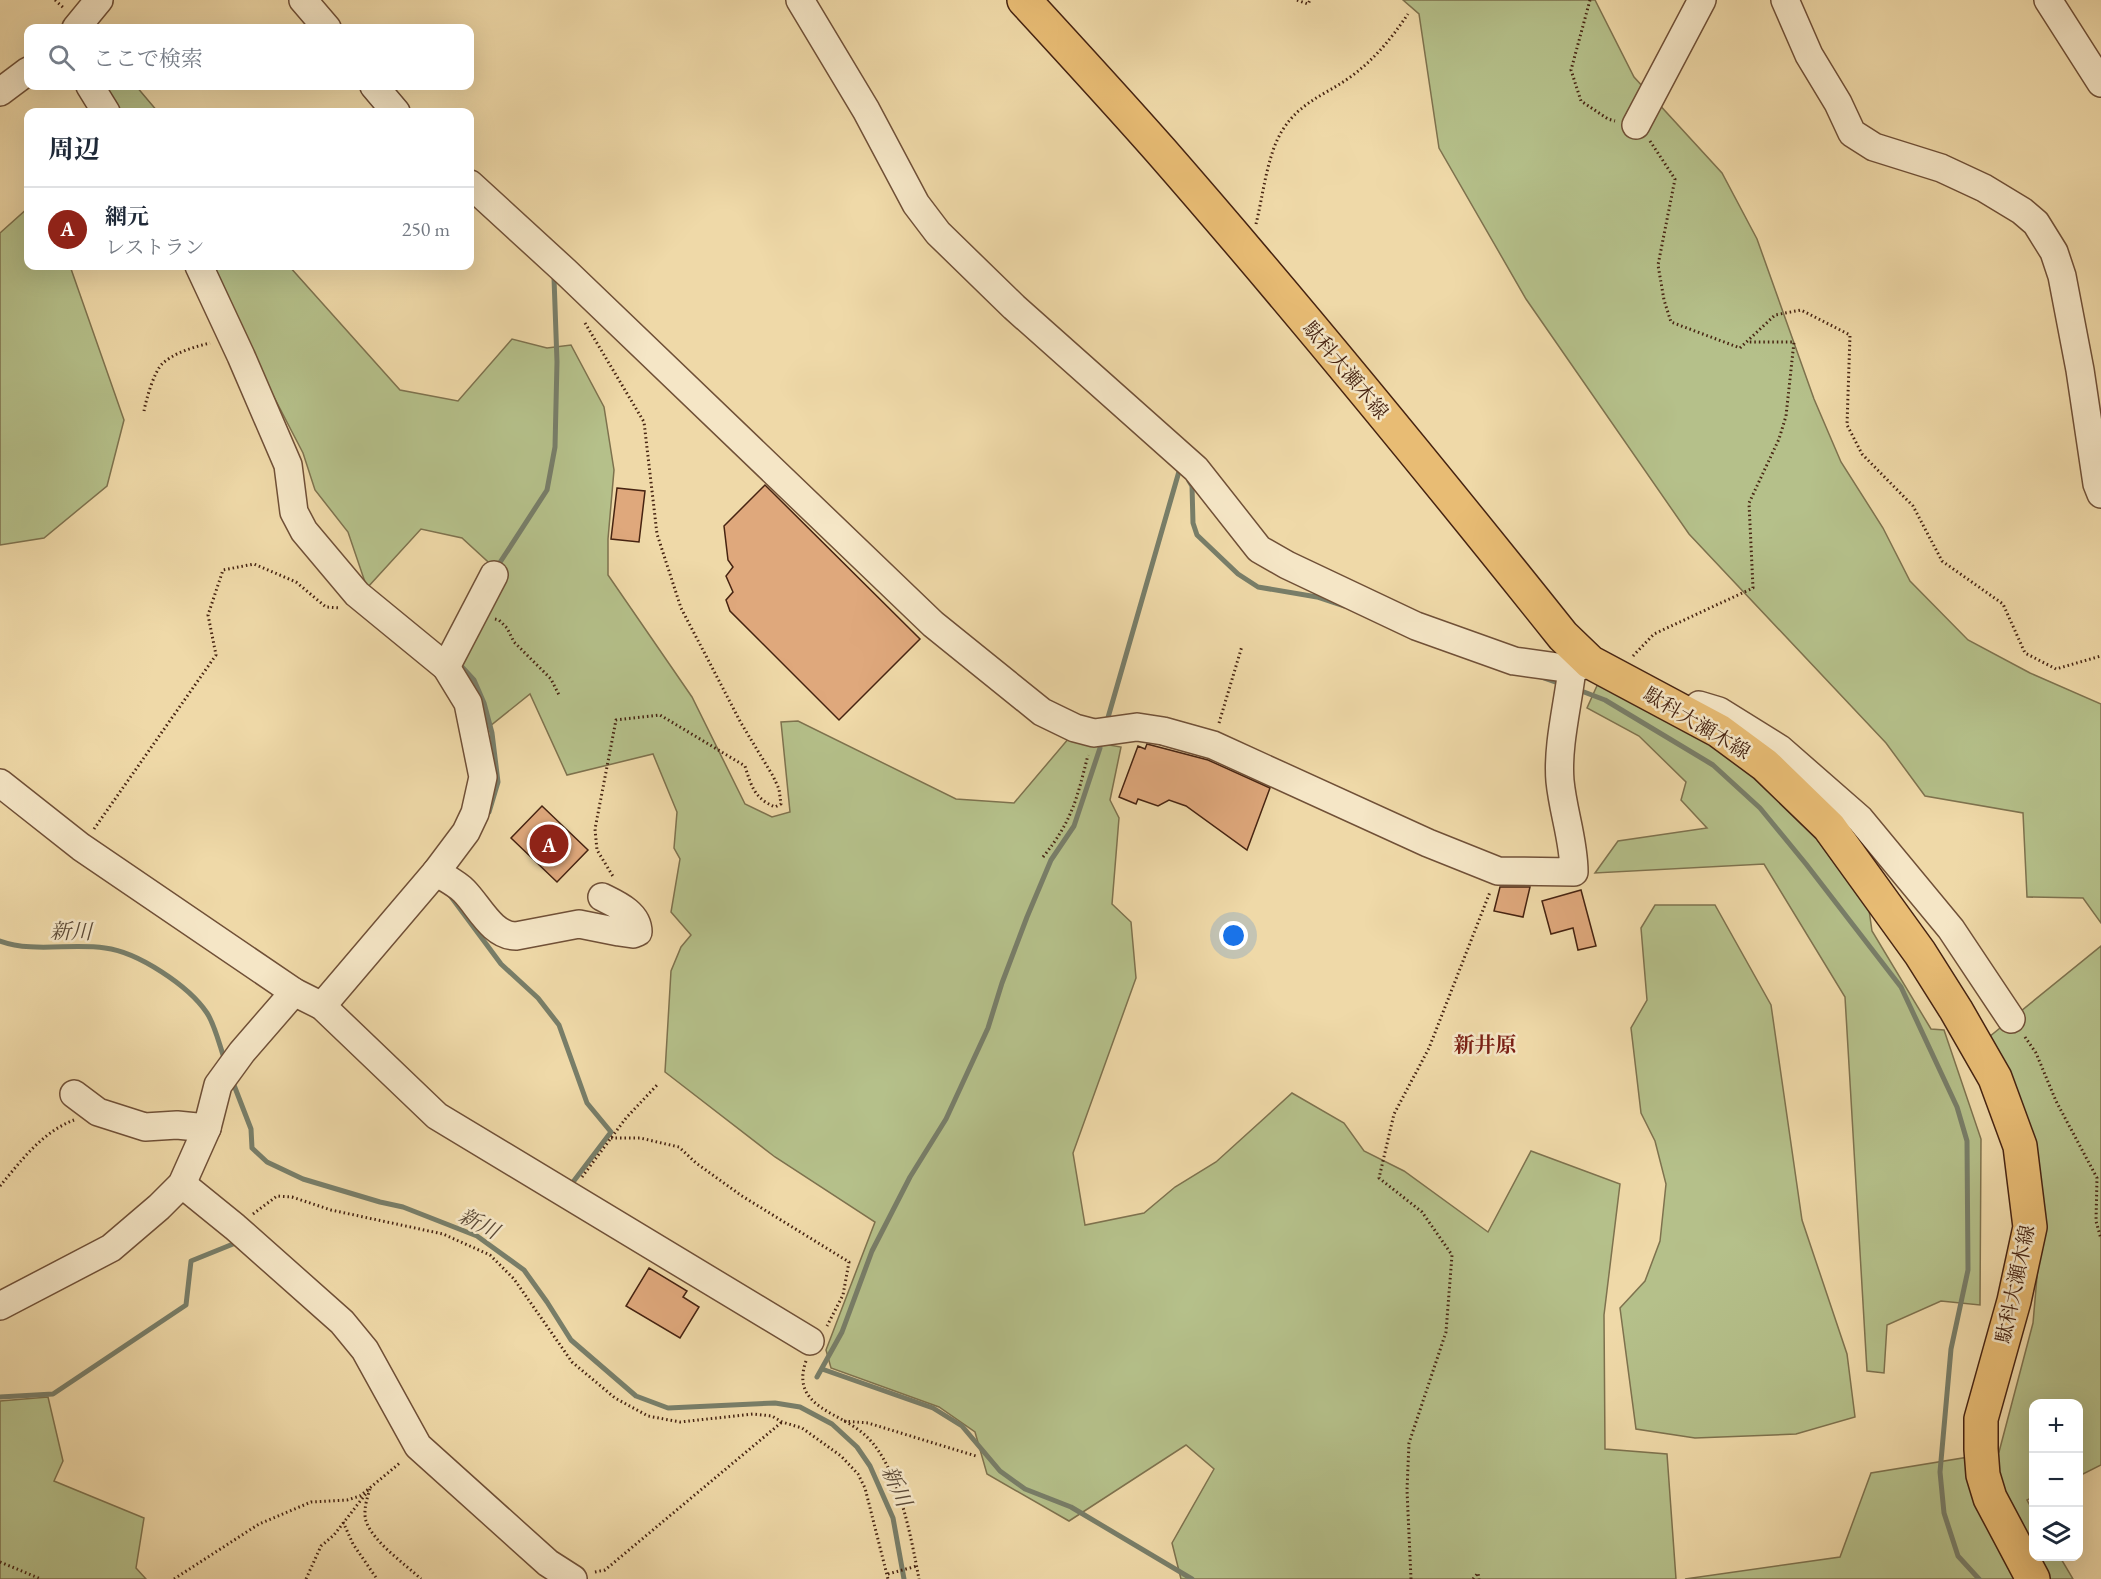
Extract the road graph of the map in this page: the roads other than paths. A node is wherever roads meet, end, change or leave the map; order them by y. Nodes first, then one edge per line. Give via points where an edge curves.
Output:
1 (99, 0) edge
2 (303, 0) edge
3 (800, 0) edge
4 (1024, 0) edge
5 (1702, 0) edge
6 (1785, 0) edge
7 (2048, 0) edge
8 (79, 24) edge
9 (324, 24) edge
10 (24, 73) edge
11 (2101, 83) edge
12 (92, 90) edge
13 (377, 90) edge
14 (0, 92) edge
15 (104, 108) edge
16 (393, 108) edge
17 (1636, 125) road end
18 (474, 188) edge
19 (201, 270) edge
20 (2101, 494) edge
21 (494, 575) dead end
22 (446, 667) junction
23 (1592, 669) junction
24 (1689, 715) junction
25 (0, 783) edge
26 (436, 873) junction
27 (609, 889) road end
28 (294, 992) junction
29 (322, 1006) junction
30 (2012, 1019) road end
31 (74, 1094) dead end
32 (207, 1128) junction
33 (182, 1184) junction
34 (0, 1306) edge
35 (810, 1341) road end
36 (581, 1574) edge
37 (2032, 1579) edge

1 - 8 street
2 - 9 street
3 - 23 street via 916,204 938,233 1014,307 1196,469 1259,549 1416,626 1514,661
4 - 23 main road, 駄科大瀬木線 via 1250,255
5 - 17 street
6 - 20 street via 1809,55 1852,133 1874,147 1941,168 1984,188 2036,223 2054,252 2061,276
7 - 11 street
10 - 14 street
12 - 15 street
13 - 16 street
18 - 23 street via 933,624 1042,712 1075,728 1094,733 1137,727 1213,745 1498,871 1574,873 1574,852 1560,780 1562,747
19 - 22 street via 288,465 294,512 304,531 357,594
21 - 22 street
22 - 26 street via 468,703 483,777 471,822
23 - 24 main road, 駄科大瀬木線
24 - 30 street via 1699,705 1719,711 1780,749 1860,819 1951,929
24 - 37 main road, 駄科大瀬木線 via 1719,731 1765,765 1829,827 1920,953 1995,1078 2020,1146 2031,1227 1982,1419 1981,1449 1990,1498
25 - 28 street via 81,847
26 - 27 street via 462,889 496,929 507,936 579,924 638,932 631,915
26 - 29 street
28 - 29 street
28 - 32 street via 219,1085
29 - 35 street via 437,1116
31 - 32 street via 98,1112 146,1127
32 - 33 street
33 - 34 street via 111,1248
33 - 36 street via 342,1322 365,1350 418,1446 548,1563

